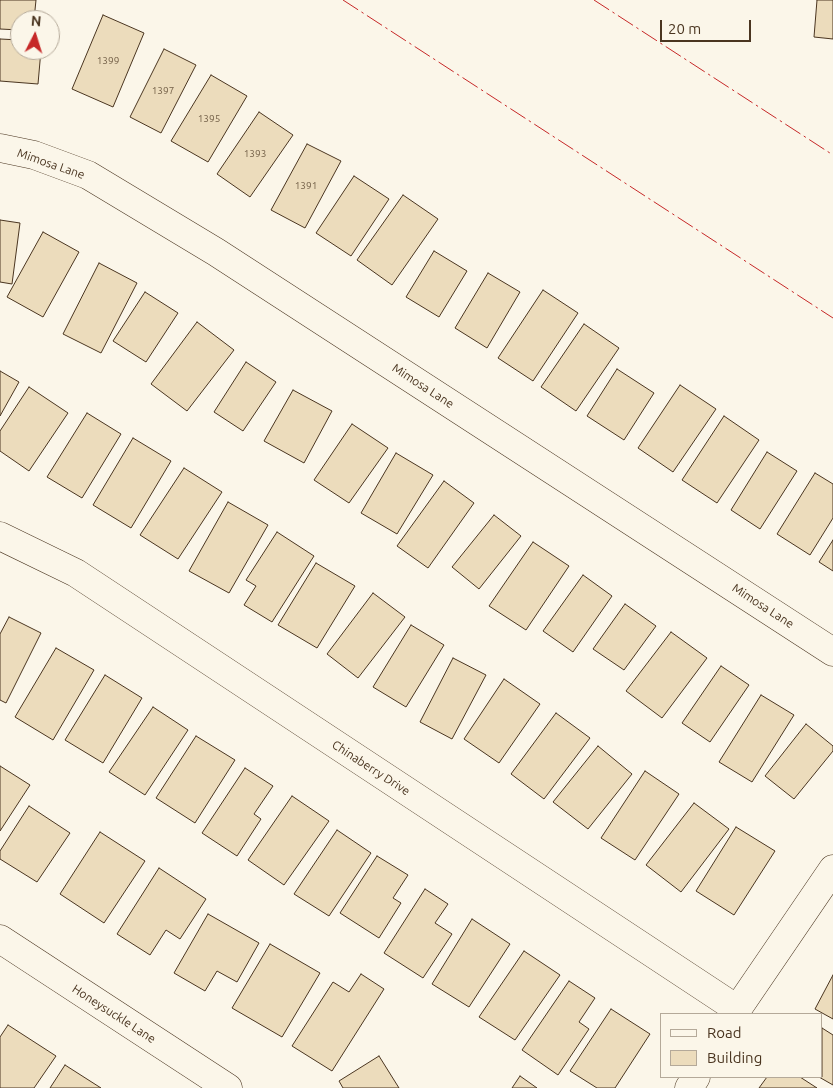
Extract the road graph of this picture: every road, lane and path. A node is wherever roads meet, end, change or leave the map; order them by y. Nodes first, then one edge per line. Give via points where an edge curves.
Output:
1 (0, 148) edge
2 (0, 536) edge
3 (833, 652) edge
4 (833, 869) edge
5 (0, 939) edge
6 (735, 1012) edge
7 (228, 1088) edge

1 - 3 street, Mimosa Lane via 34,155 88,175 216,252
2 - 6 street, Chinaberry Drive via 76,574
4 - 6 street
5 - 7 street, Honeysuckle Lane

